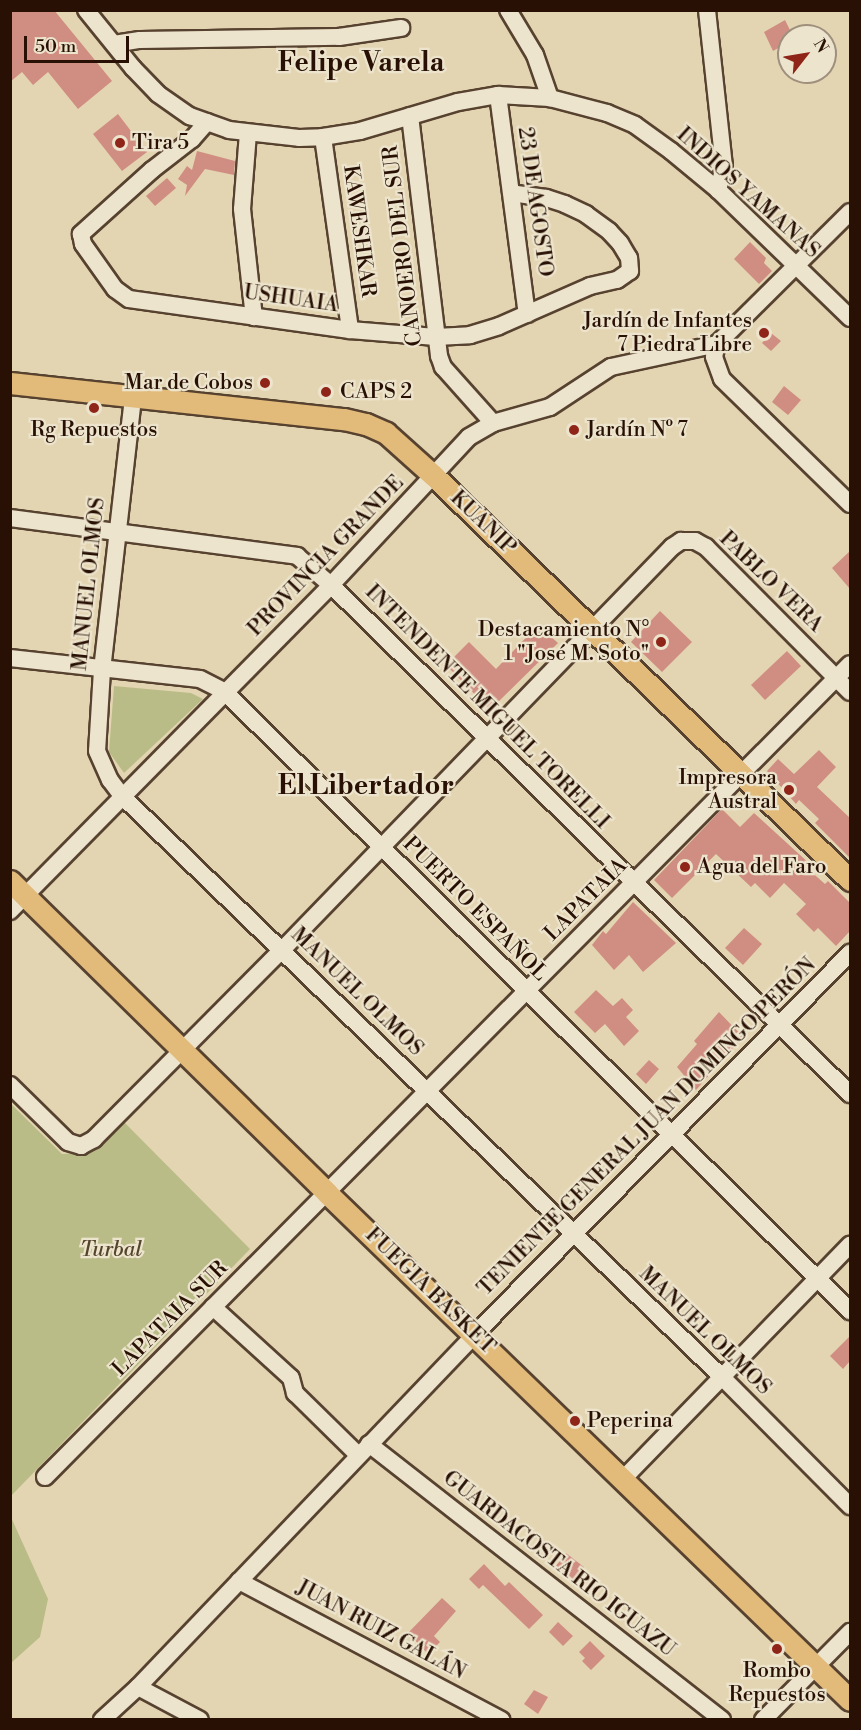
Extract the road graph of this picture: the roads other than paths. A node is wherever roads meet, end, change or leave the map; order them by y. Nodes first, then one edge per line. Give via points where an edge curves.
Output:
1 (86, 10) edge
2 (508, 10) edge
3 (707, 10) edge
4 (401, 28) dead end
5 (114, 44) junction
6 (498, 95) junction
7 (550, 98) junction
8 (410, 116) junction
9 (207, 122) junction
10 (248, 133) junction
11 (323, 137) junction
12 (718, 190) junction
13 (511, 193) junction
14 (850, 212) edge
15 (796, 266) junction
16 (527, 314) junction
17 (254, 317) junction
18 (850, 318) edge
19 (350, 330) junction
20 (436, 337) junction
21 (717, 344) junction
22 (10, 383) edge
23 (133, 398) junction
24 (493, 423) junction
25 (434, 476) junction
26 (850, 504) edge
27 (10, 519) edge
28 (116, 530) junction
29 (331, 585) junction
30 (592, 629) junction
31 (10, 658) edge
32 (850, 664) edge
33 (102, 670) junction
34 (837, 678) junction
35 (225, 692) junction
36 (850, 692) edge
37 (487, 736) junction
38 (741, 774) junction
39 (122, 796) junction
40 (380, 848) junction
41 (850, 880) edge
42 (634, 883) junction
43 (15, 896) edge
44 (282, 950) junction
45 (850, 953) edge
46 (526, 992) junction
47 (779, 1025) junction
48 (182, 1049) junction
49 (10, 1085) edge
50 (427, 1091) junction
51 (850, 1094) edge
52 (672, 1134) junction
53 (327, 1193) junction
54 (572, 1234) junction
55 (850, 1245) edge
56 (817, 1278) junction
57 (213, 1307) junction
58 (850, 1311) edge
59 (475, 1334) junction
60 (722, 1377) junction
61 (363, 1450) junction
62 (45, 1477) dead end
63 (624, 1478) junction
64 (850, 1506) edge
65 (239, 1581) junction
66 (850, 1632) edge
67 (817, 1667) junction
68 (138, 1687) junction
69 (850, 1700) edge
70 (102, 1719) edge
71 (200, 1719) edge
72 (502, 1719) edge
73 (722, 1719) edge
74 (763, 1719) edge

1 - 5 street, INDIOS YAMANAS
2 - 7 street via 535,55
3 - 12 street via 724,166
4 - 5 street via 339,37 140,40
5 - 9 street, INDIOS YAMANAS via 158,94 190,116
6 - 7 street, INDIOS YAMANAS
6 - 8 street, INDIOS YAMANAS
6 - 13 street, 23 DE AGOSTO
7 - 12 street, INDIOS YAMANAS via 635,125
8 - 11 street, INDIOS YAMANAS
8 - 20 street, CANOERO DEL SUR
9 - 10 street, INDIOS YAMANAS
9 - 17 street, USHUAIA via 81,234 83,244 119,294 129,299
10 - 11 street, INDIOS YAMANAS
10 - 17 street via 242,209
11 - 19 street, KAWESHKAR
12 - 15 street, INDIOS YAMANAS
13 - 16 street, 23 DE AGOSTO
13 - 16 street, USHUAIA via 546,198 586,214 609,231 629,258 630,272 617,280 590,286
14 - 15 street
15 - 18 street, INDIOS YAMANAS
15 - 21 street
16 - 20 street, USHUAIA via 470,335
17 - 19 street, USHUAIA
19 - 20 street, USHUAIA
20 - 24 street, CANOERO DEL SUR via 443,367
21 - 24 street, PROVINCIA GRANDE via 611,367 550,407
21 - 26 street via 714,357 722,379
22 - 23 main road, KUANIP
23 - 25 main road, KUANIP via 355,421 386,433
23 - 28 street, MANUEL OLMOS
24 - 25 street, PROVINCIA GRANDE via 468,437
25 - 29 street, PROVINCIA GRANDE
25 - 30 main road, KUANIP
27 - 28 street, INTENDENTE MIGUEL TORELLI
28 - 29 street, INTENDENTE MIGUEL TORELLI via 287,553 297,556
28 - 33 street, MANUEL OLMOS
29 - 35 street, PROVINCIA GRANDE
29 - 37 street, INTENDENTE MIGUEL TORELLI
30 - 34 street, PABLO VERA via 672,547 681,541 695,541 706,547
30 - 37 street
30 - 38 main road, KUANIP
31 - 33 street, PUERTO ESPAÑOL
32 - 34 street, LAPATAIA
33 - 35 street, PUERTO ESPAÑOL via 200,679
33 - 39 street, MANUEL OLMOS via 97,751
34 - 36 street, PABLO VERA
34 - 38 street, LAPATAIA
35 - 39 street, PROVINCIA GRANDE
35 - 40 street, PUERTO ESPAÑOL
37 - 40 street
37 - 42 street, INTENDENTE MIGUEL TORELLI
38 - 41 main road, KUANIP
38 - 42 street, LAPATAIA
39 - 43 street, PROVINCIA GRANDE
39 - 44 street, MANUEL OLMOS
40 - 44 street
40 - 46 street, PUERTO ESPAÑOL
42 - 46 street, LAPATAIA
42 - 47 street, INTENDENTE MIGUEL TORELLI
43 - 48 main road, FUEGIA BASKET
44 - 48 street
44 - 50 street, MANUEL OLMOS
45 - 47 street, TENIENTE GENERAL JUAN DOMINGO PERÓN
46 - 50 street, LAPATAIA
46 - 52 street, PUERTO ESPAÑOL
47 - 51 street, INTENDENTE MIGUEL TORELLI
47 - 52 street, TENIENTE GENERAL JUAN DOMINGO PERÓN
48 - 49 street via 94,1139 81,1146 68,1142
48 - 53 main road, FUEGIA BASKET
50 - 53 street, LAPATAIA
50 - 54 street, MANUEL OLMOS
52 - 54 street, TENIENTE GENERAL JUAN DOMINGO PERÓN
52 - 56 street, PUERTO ESPAÑOL
53 - 57 street, LAPATAIA SUR
53 - 59 main road, FUEGIA BASKET
54 - 59 street, TENIENTE GENERAL JUAN DOMINGO PERÓN
54 - 60 street, MANUEL OLMOS
55 - 56 street
56 - 58 street, PUERTO ESPAÑOL
56 - 60 street
57 - 61 street, GUARDACOSTA RIO IGUAZU via 291,1378 295,1393
57 - 62 street, LAPATAIA SUR
59 - 61 street, TENIENTE GENERAL JUAN DOMINGO PERÓN
59 - 63 main road, FUEGIA BASKET
60 - 63 street
60 - 64 street, MANUEL OLMOS
61 - 65 street, TENIENTE GENERAL JUAN DOMINGO PERÓN
61 - 73 street, GUARDACOSTA RIO IGUAZU
63 - 67 main road, FUEGIA BASKET
65 - 68 street, TENIENTE GENERAL JUAN DOMINGO PERÓN
65 - 72 street, JUAN RUIZ GALÁN
66 - 67 street
67 - 69 main road, FUEGIA BASKET
67 - 74 street
68 - 70 street, TENIENTE GENERAL JUAN DOMINGO PERÓN
68 - 71 street

